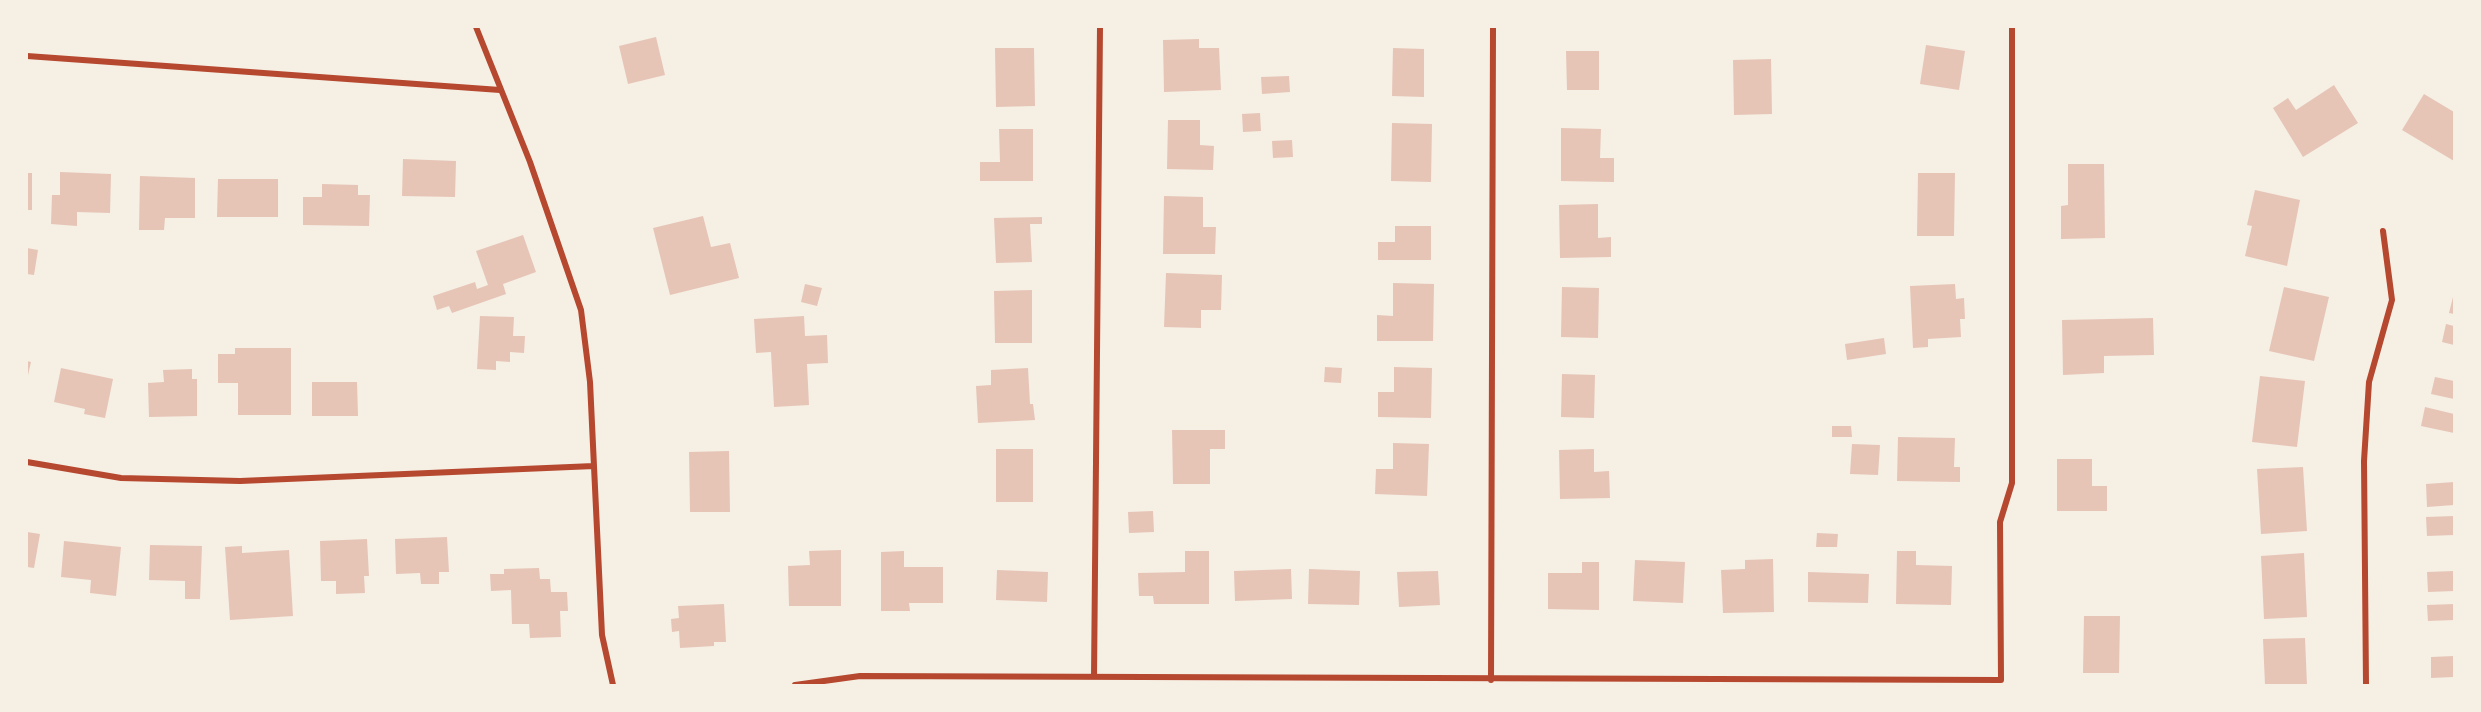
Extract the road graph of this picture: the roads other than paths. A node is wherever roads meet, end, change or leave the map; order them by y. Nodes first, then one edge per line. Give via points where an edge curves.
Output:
1 (476, 27) edge
2 (1100, 27) edge
3 (1493, 27) edge
4 (2012, 27) edge
5 (27, 56) edge
6 (500, 90) junction
7 (2383, 231) dead end
8 (27, 462) edge
9 (594, 466) junction
10 (1094, 677) junction
11 (1491, 680) junction
12 (613, 685) edge
13 (795, 685) edge
14 (2366, 685) edge

1 - 6 street
2 - 10 street
3 - 11 street
4 - 11 street via 2012,483 2000,522 2001,680
5 - 6 street
6 - 9 street via 530,162 580,310 590,382
7 - 14 street via 2392,300 2370,382 2365,449
8 - 9 street via 121,477 240,481
9 - 12 street via 602,635
10 - 11 street
10 - 13 street via 860,676

